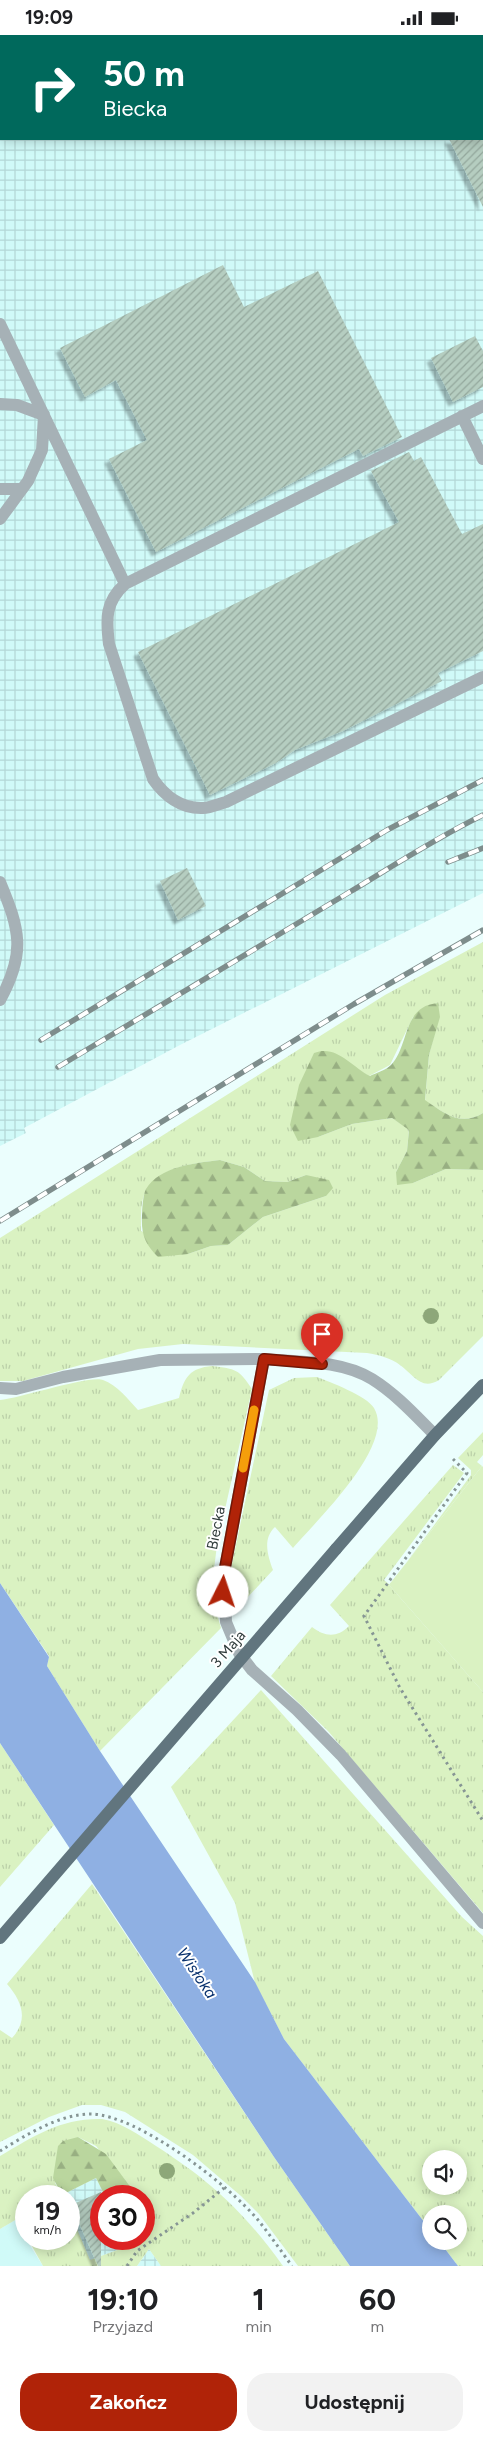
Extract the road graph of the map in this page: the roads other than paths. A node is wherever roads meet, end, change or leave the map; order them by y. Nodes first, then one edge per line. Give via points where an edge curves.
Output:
1 (1, 327) edge
2 (0, 404) edge
3 (483, 406) edge
4 (44, 415) junction
5 (462, 417) junction
6 (483, 459) edge
7 (0, 489) edge
8 (22, 489) junction
9 (0, 519) edge
10 (125, 584) junction
11 (483, 677) edge
12 (0, 882) edge
13 (0, 1000) edge
14 (264, 1359) junction
15 (483, 1385) edge
16 (0, 1388) edge
17 (435, 1435) junction
18 (483, 1923) edge
19 (0, 1938) edge

1 - 4 street
2 - 4 street via 17,405
3 - 5 street
4 - 8 street via 42,450
4 - 10 street
5 - 6 street
5 - 10 street
7 - 8 street
8 - 9 street
10 - 11 street via 113,594 107,624 109,645 153,779 163,793 176,802 202,808 226,802
12 - 13 street via 12,910 18,937 17,958
14 - 16 street via 160,1360 16,1389
14 - 17 street via 336,1366 371,1378 400,1400
14 - 18 street, Biecka via 224,1573 226,1621 234,1646 252,1669 341,1755
15 - 17 main road, 3 Maja
17 - 19 main road, 3 Maja, bridge

